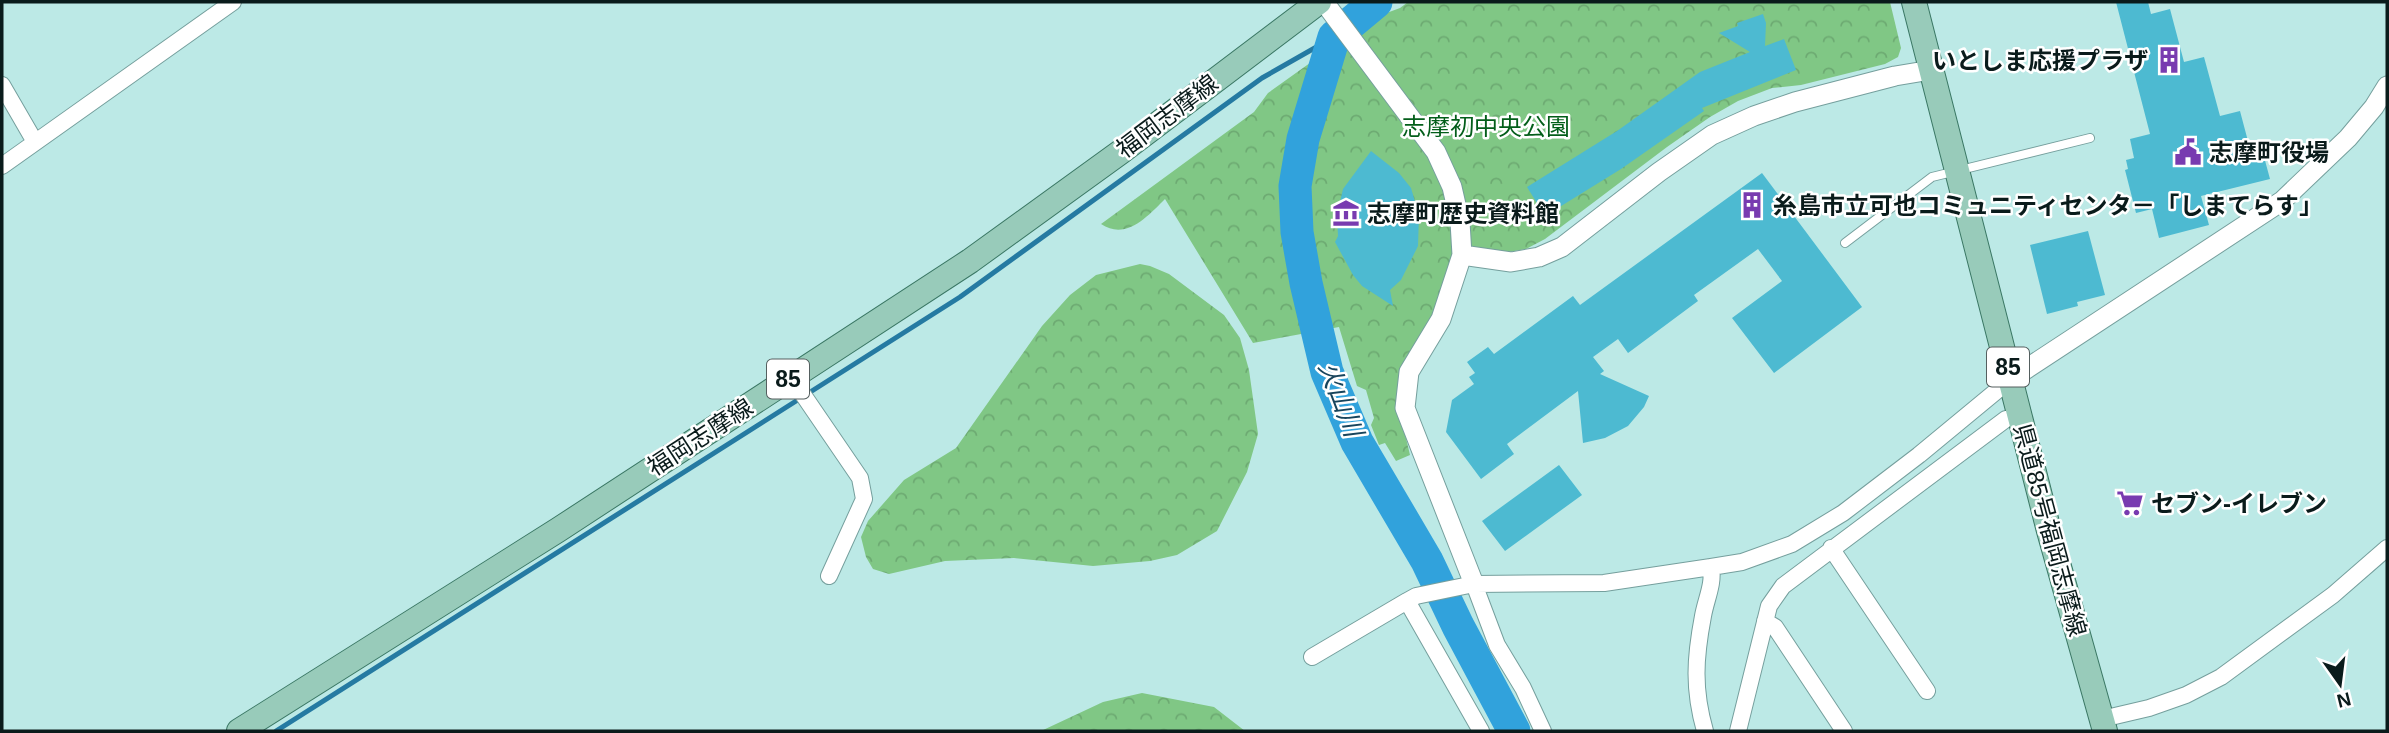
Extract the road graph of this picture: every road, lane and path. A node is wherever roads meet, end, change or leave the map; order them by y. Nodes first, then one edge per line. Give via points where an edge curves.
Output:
1 (233, 2) edge
2 (1321, 2) edge
3 (1914, 2) edge
4 (1931, 70) junction
5 (2, 85) edge
6 (2387, 86) edge
7 (2090, 138) dead end
8 (35, 142) junction
9 (2, 166) edge
10 (1957, 171) junction
11 (1845, 243) dead end
12 (1462, 255) junction
13 (2011, 379) junction
14 (794, 382) junction
15 (2020, 416) junction
16 (1831, 548) junction
17 (2387, 548) edge
18 (1711, 567) junction
19 (829, 576) dead end
20 (1469, 586) junction
21 (1412, 599) junction
22 (1765, 621) junction
23 (1312, 657) dead end
24 (1927, 691) dead end
25 (2104, 725) edge
26 (239, 731) edge
27 (1481, 731) edge
28 (1543, 731) edge
29 (1704, 731) edge
30 (1738, 731) edge
31 (1844, 731) edge

1 - 8 street
2 - 12 street via 1436,152 1452,187
2 - 14 main road, 福岡志摩線 / 85 via 970,261
3 - 4 main road, 県道85号福岡志摩線 / 85
4 - 10 main road, 県道85号福岡志摩線 / 85
4 - 12 street via 1795,102 1712,135 1562,247 1539,257 1511,262
5 - 8 street
6 - 13 street via 2348,138 2282,201
7 - 10 lane
8 - 9 street
10 - 11 lane via 1932,177
10 - 13 main road, 県道85号福岡志摩線 / 85
12 - 20 street via 1441,319 1409,372 1405,408
13 - 15 main road, 県道85号福岡志摩線 / 85
13 - 18 street via 1843,513 1792,544 1742,562
14 - 19 street via 860,478 864,499
14 - 26 main road, 福岡志摩線 / 85
15 - 16 street via 2006,419
15 - 25 main road, 県道85号福岡志摩線 / 85
16 - 22 street via 1783,586
16 - 24 street
17 - 25 street via 2323,603 2221,677
18 - 20 street via 1604,583
18 - 29 street via 1713,580 1697,650 1695,683
20 - 21 street
20 - 28 street
21 - 23 street
21 - 27 street
22 - 30 street
22 - 31 street via 1776,627

